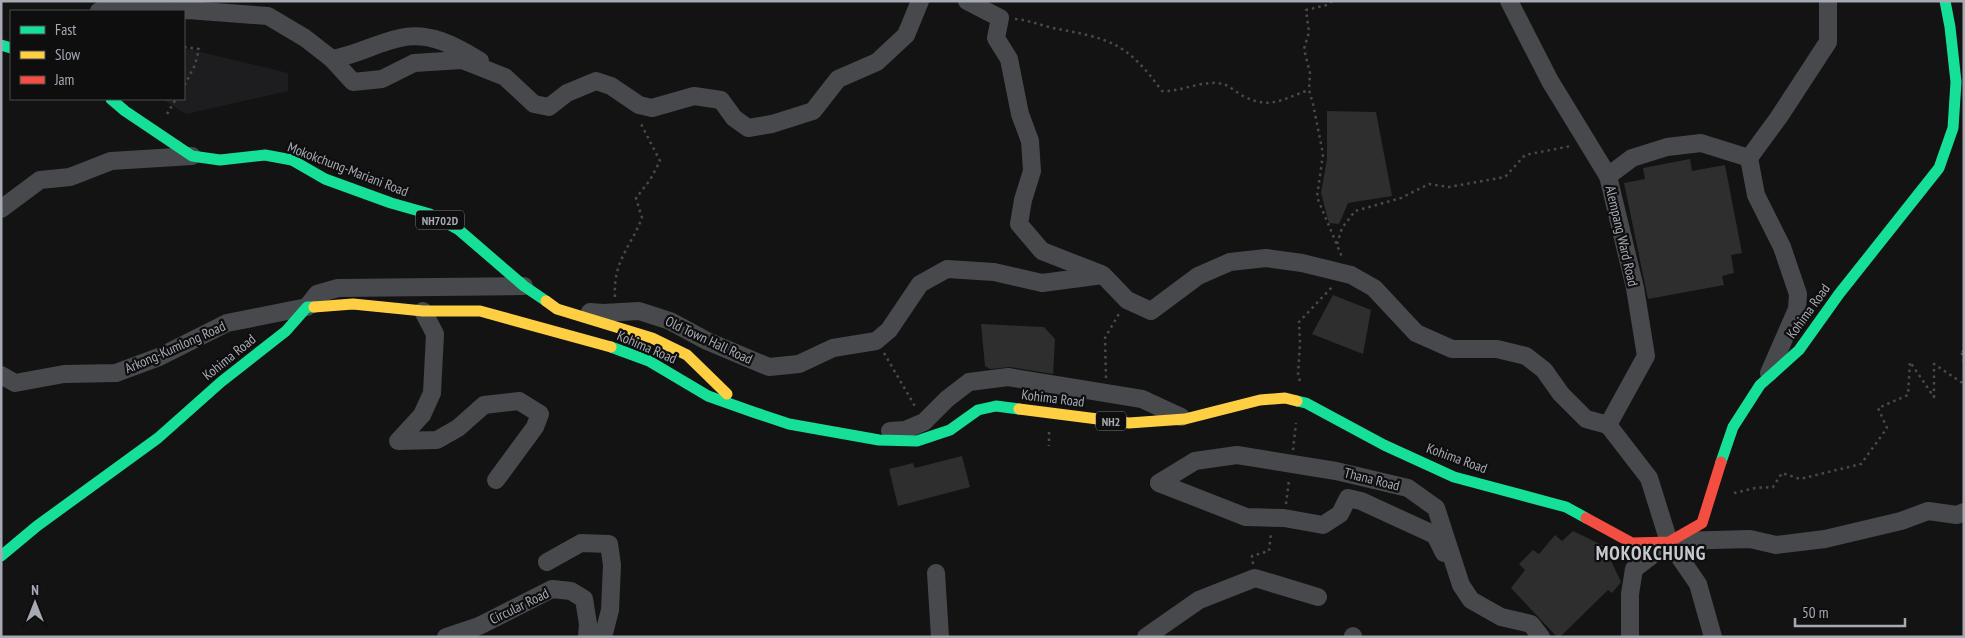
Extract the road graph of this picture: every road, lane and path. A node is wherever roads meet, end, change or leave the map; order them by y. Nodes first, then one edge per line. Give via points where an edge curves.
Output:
1 (920, 1) edge
2 (967, 1) edge
3 (1332, 1) edge
4 (1509, 1) edge
5 (1828, 1) edge
6 (1945, 1) edge
7 (102, 10) edge
8 (160, 10) edge
9 (185, 10) edge
10 (1000, 18) junction
11 (185, 47) edge
12 (332, 59) junction
13 (505, 77) junction
14 (185, 84) edge
15 (1309, 90) junction
16 (112, 100) edge
17 (639, 105) junction
18 (1589, 148) junction
19 (192, 156) junction
20 (1749, 158) junction
21 (1608, 176) junction
22 (1, 209) edge
23 (1336, 246) junction
24 (1103, 275) junction
25 (1351, 275) junction
26 (524, 286) junction
27 (1127, 300) junction
28 (307, 307) junction
29 (557, 309) junction
30 (423, 311) junction
31 (616, 311) junction
32 (876, 341) junction
33 (1964, 352) edge
34 (1964, 362) edge
35 (1, 375) edge
36 (1766, 379) junction
37 (1964, 384) edge
38 (1106, 392) junction
39 (1306, 403) junction
40 (740, 407) junction
41 (1185, 419) junction
42 (924, 422) junction
43 (1608, 425) junction
44 (852, 434) junction
45 (1291, 464) junction
46 (496, 480) dead end
47 (1709, 505) junction
48 (1964, 512) edge
49 (1278, 518) junction
50 (1669, 542) junction
51 (5, 551) edge
52 (547, 562) dead end
53 (936, 573) dead end
54 (1256, 578) junction
55 (1461, 585) junction
56 (1318, 596) dead end
57 (446, 637) edge
58 (587, 637) edge
59 (603, 637) edge
60 (940, 637) edge
61 (1146, 637) edge
62 (1541, 637) edge
63 (1630, 637) edge
64 (1713, 637) edge

1 - 17 street via 906,35 877,62 838,79 813,111 748,128 734,118 721,100 694,96 652,108
2 - 10 street
3 - 15 path via 1306,10 1309,32 1304,49 1310,74
4 - 18 street via 1550,82
5 - 20 street via 1828,42
6 - 36 highway, Kohima Road / NH2 via 1956,82 1952,128 1939,168 1799,350
7 - 8 street via 118,5
9 - 12 street via 268,16
10 - 15 path via 1024,20 1099,37 1118,45 1138,61 1162,91 1175,92 1191,85 1223,84 1257,103 1272,104
10 - 24 street via 996,38 1009,59 1020,114 1030,141 1032,172 1022,200 1019,224 1042,251
11 - 14 path via 199,49
12 - 13 street via 400,38 424,36 462,50
12 - 13 street via 353,82 382,79 414,64 462,60
13 - 17 street via 534,104 549,107 567,93 596,82 611,86
15 - 23 path via 1323,154 1317,197
16 - 19 highway, Mokokchung-Mariani Road / NH702D
17 - 31 path via 640,124 660,161 636,198 642,218 623,253 614,281
18 - 21 street
18 - 23 path via 1572,146 1525,155 1505,177 1449,187 1429,184 1401,198 1354,211 1342,228
19 - 22 street via 111,161 70,177 40,180
19 - 26 highway, Mokokchung-Mariani Road / NH702D via 220,160 265,155 292,160 325,179 430,214 459,230
20 - 21 street, Alempang Ward Road via 1701,143 1667,147 1632,158
20 - 36 street via 1756,195 1782,247 1798,294 1797,309
21 - 43 street, Alempang Ward Road via 1635,288 1646,356
23 - 25 path
24 - 27 street
24 - 32 street via 1042,283 994,272 946,269 920,284 889,330
25 - 27 street via 1266,258 1230,262 1198,276 1150,311
25 - 39 path via 1337,281 1299,322 1298,374
25 - 43 street via 1374,288 1416,333 1452,349 1497,349 1526,356 1544,370 1586,420
26 - 28 street, Arkong-Kumlong Road via 338,288 317,294
26 - 29 highway, Mokokchung-Mariani Road / NH702D
27 - 38 path via 1105,338
28 - 30 highway, Kohima Road / NH2 via 353,304
28 - 35 street, Arkong-Kumlong Road via 227,323 159,357 116,373 64,374 15,383
28 - 51 highway, Kohima Road via 286,332 220,382 158,438
29 - 31 street, Old Town Hall Road
29 - 40 highway, Mokokchung-Mariani Road / NH702D via 652,338 688,355
30 - 40 highway, Kohima Road / NH2 via 480,310 598,342 649,361 708,396
30 - 46 street via 435,334 432,393 422,415 398,441 438,440 458,428 484,405 519,401 540,414 535,427
31 - 32 street, Old Town Hall Road via 639,310 670,321 707,342 769,367 799,364 833,348
32 - 42 path
33 - 34 path via 1961,350
36 - 47 highway, Kohima Road / NH2 via 1733,427
37 - 47 path via 1934,364 1934,397 1910,362 1908,395 1878,408 1887,428 1861,464 1800,479 1782,473 1773,487 1718,496
38 - 41 street via 1142,399
38 - 42 street via 1008,377 969,382 946,399
39 - 41 highway, Kohima Road / NH2 via 1285,398 1260,400
39 - 45 path via 1297,418
39 - 50 highway, Kohima Road / NH2 via 1384,445 1454,477 1566,507 1632,543
40 - 44 highway, Kohima Road / NH2 via 789,424
41 - 44 highway, Kohima Road / NH2 via 1129,423 996,406 978,410 950,430 917,441 879,440
42 - 44 street via 905,430
43 - 50 street via 1650,478
45 - 49 path
45 - 49 street, Thana Road via 1237,455 1195,461 1159,483 1246,517
45 - 55 street, Thana Road via 1408,488 1436,508
47 - 50 highway, Kohima Road / NH2 via 1702,523
48 - 50 street via 1957,515 1928,511 1902,521 1776,545 1750,539
49 - 54 path via 1269,551 1252,556
49 - 55 street via 1322,524 1340,514 1348,498 1361,501 1435,536
50 - 63 street via 1634,569 1630,594
50 - 64 street via 1698,584
52 - 59 street via 581,543 609,544 612,565 610,610
53 - 60 street
54 - 56 street
54 - 61 street via 1198,600
55 - 62 street, Thana Road via 1471,600 1501,617 1531,624
57 - 58 street, Circular Road via 479,626 552,589 571,591 584,600

